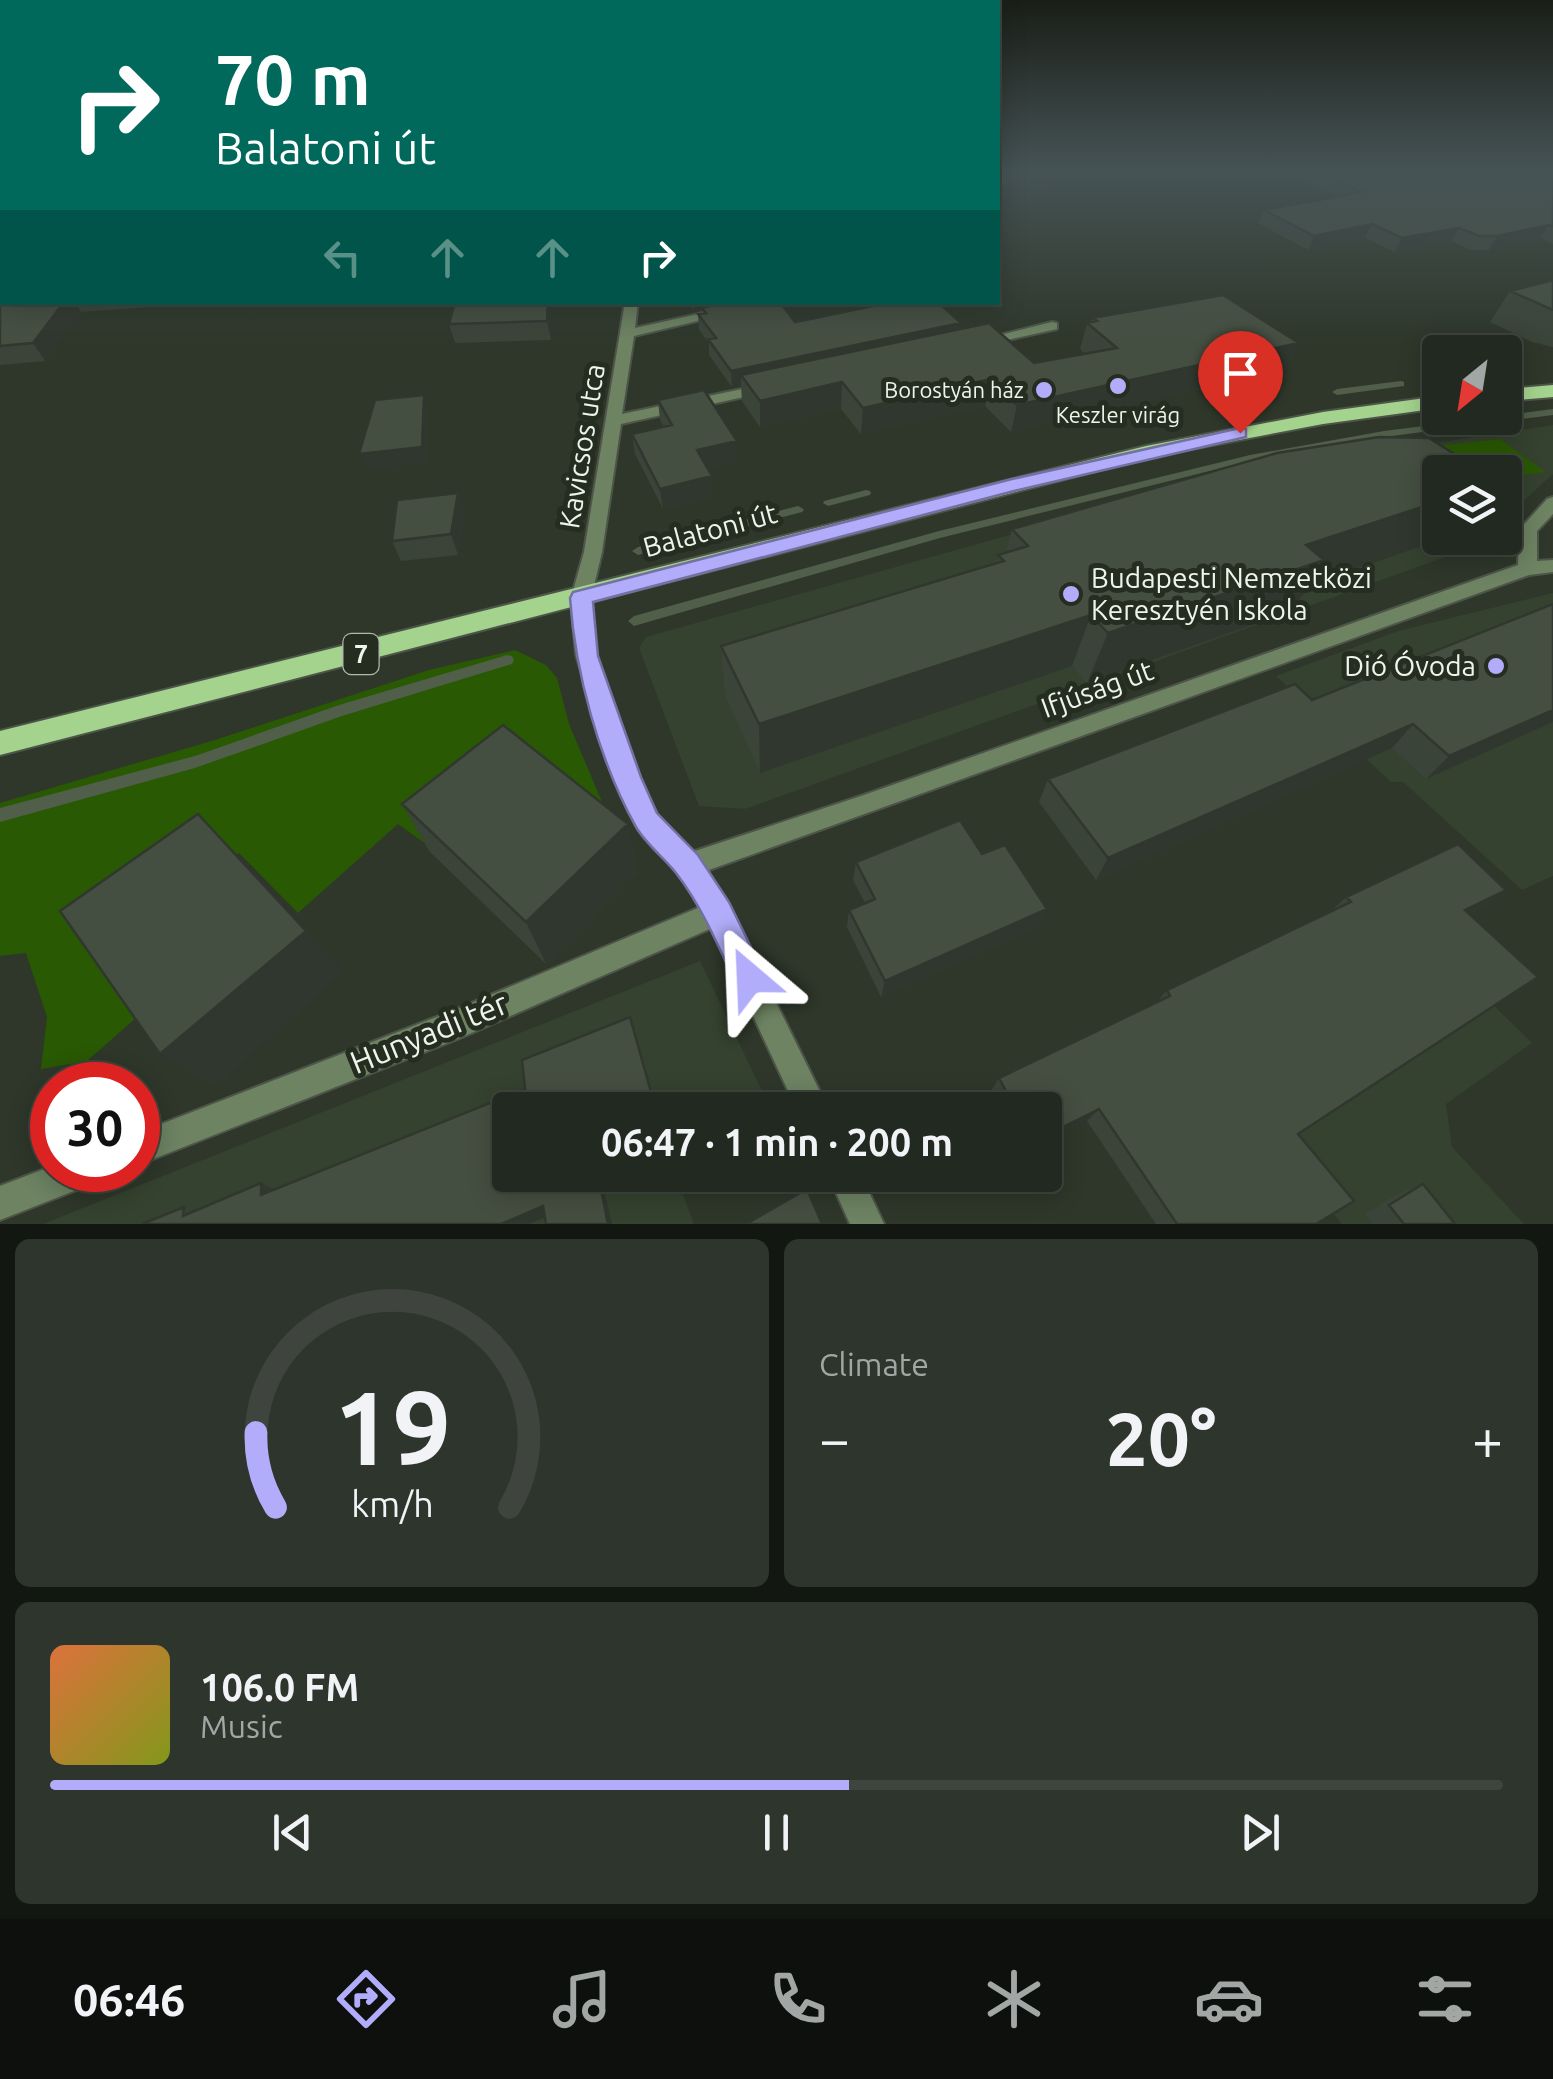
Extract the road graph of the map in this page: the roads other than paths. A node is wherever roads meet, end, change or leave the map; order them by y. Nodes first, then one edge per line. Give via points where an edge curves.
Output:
1 (632, 305) edge
2 (758, 305) edge
3 (1052, 326) dead end
4 (629, 332) junction
5 (960, 346) edge
6 (788, 383) edge
7 (1553, 391) edge
8 (1522, 394) edge
9 (1422, 404) edge
10 (611, 422) junction
11 (1553, 503) edge
12 (1553, 566) edge
13 (1527, 569) junction
14 (581, 598) junction
15 (0, 743) edge
16 (688, 865) junction
17 (718, 912) junction
18 (804, 1092) edge
19 (160, 1140) edge
20 (30, 1191) edge
21 (852, 1192) edge
22 (0, 1203) edge
23 (867, 1224) edge

1 - 4 street, Kavicsos utca
2 - 4 street
3 - 5 street
4 - 10 street, Kavicsos utca
6 - 10 street
7 - 8 main road
9 - 14 main road, Balatoni út / 7 via 1153,450
10 - 14 street, Kavicsos utca
11 - 13 street via 1528,530
12 - 13 street, Ifjúság út
13 - 16 street, Ifjúság út
14 - 15 main road, Balatoni út / 7
14 - 16 street, Kavicsos utca via 586,656 627,777 648,822
16 - 17 street, Kavicsos utca
17 - 18 street, Kavicsos utca
17 - 19 street, Hunyadi tér
20 - 22 street
21 - 23 street

